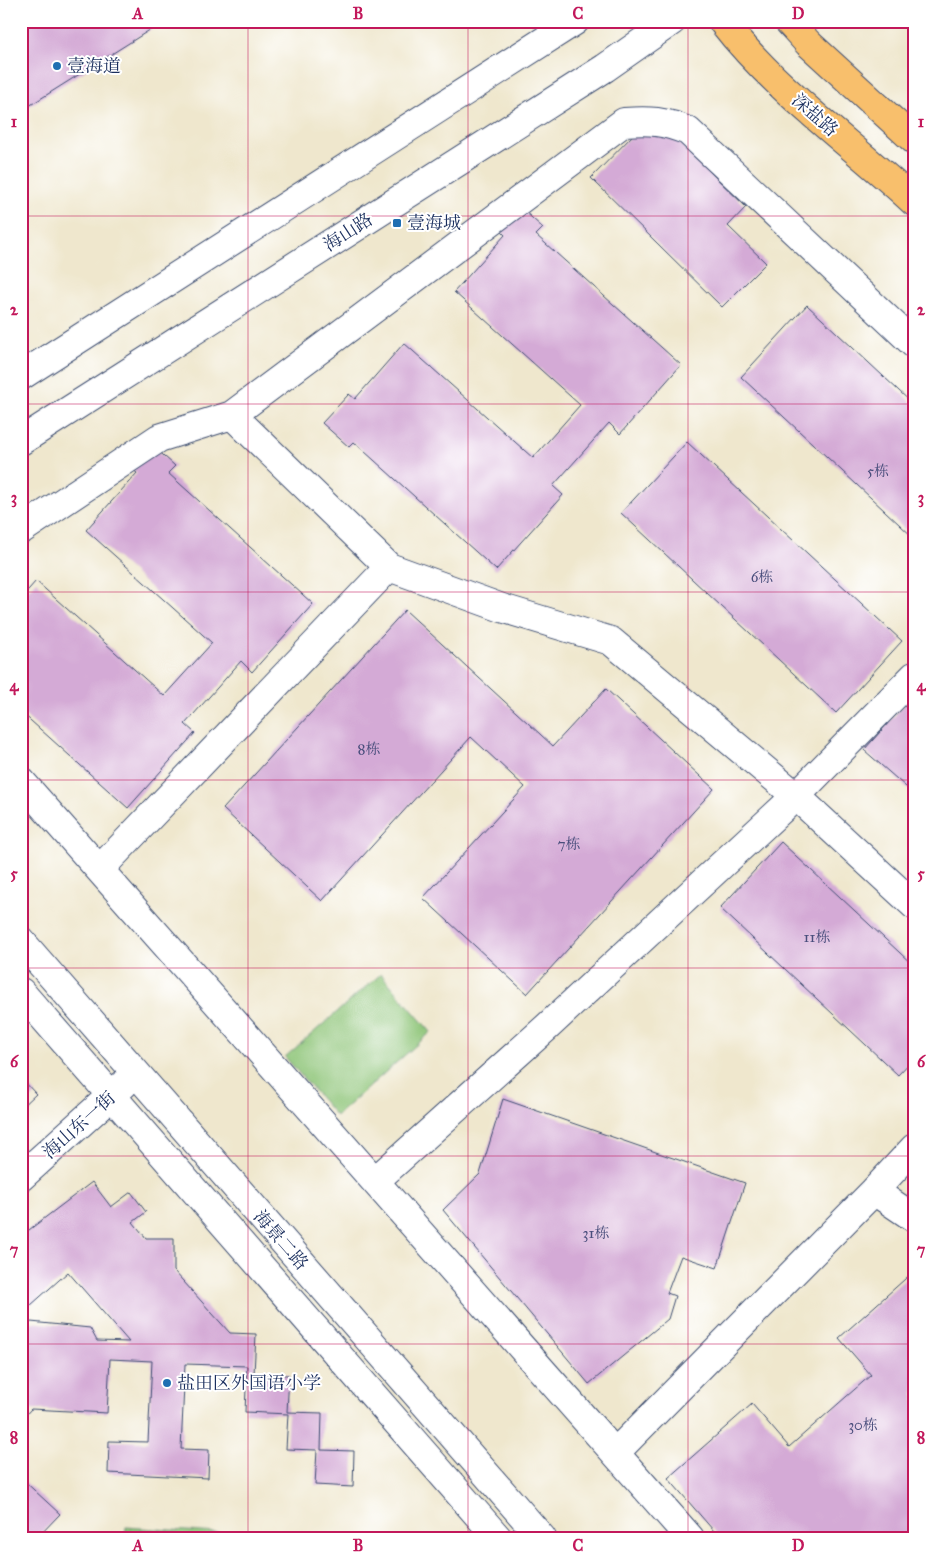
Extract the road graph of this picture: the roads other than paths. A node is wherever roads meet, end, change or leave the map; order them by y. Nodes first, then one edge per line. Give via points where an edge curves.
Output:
1 (575, 21) edge
2 (672, 21) edge
3 (722, 21) edge
4 (788, 21) edge
5 (914, 140) edge
6 (914, 202) edge
7 (914, 344) edge
8 (21, 376) edge
9 (232, 415) junction
10 (21, 441) edge
11 (21, 530) edge
12 (389, 568) junction
13 (914, 676) edge
14 (21, 781) edge
15 (796, 796) junction
16 (100, 870) junction
17 (914, 905) edge
18 (21, 941) edge
19 (21, 992) edge
20 (136, 1073) junction
21 (111, 1096) junction
22 (914, 1148) edge
23 (21, 1177) edge
24 (376, 1180) junction
25 (874, 1191) junction
26 (914, 1218) edge
27 (616, 1452) junction
28 (540, 1537) edge
29 (498, 1538) edge
30 (690, 1538) edge

1 - 8 street
2 - 10 street, 海山路 via 606,68
3 - 6 main road, 深盐路 via 779,84
4 - 5 main road
7 - 9 street via 688,131 668,123 624,122
9 - 11 street via 160,438
9 - 12 street
12 - 15 street via 502,608 611,641
12 - 16 street
13 - 15 street
14 - 16 street
15 - 17 street
15 - 24 street
16 - 24 street
18 - 20 street, 海景二路
19 - 21 street, 海景二路
20 - 21 street, 海山东一街
20 - 28 street, 海景二路
21 - 23 street, 海山东一街
21 - 29 street, 海景二路
22 - 25 street
24 - 27 street
25 - 26 street
25 - 27 street
27 - 30 street

